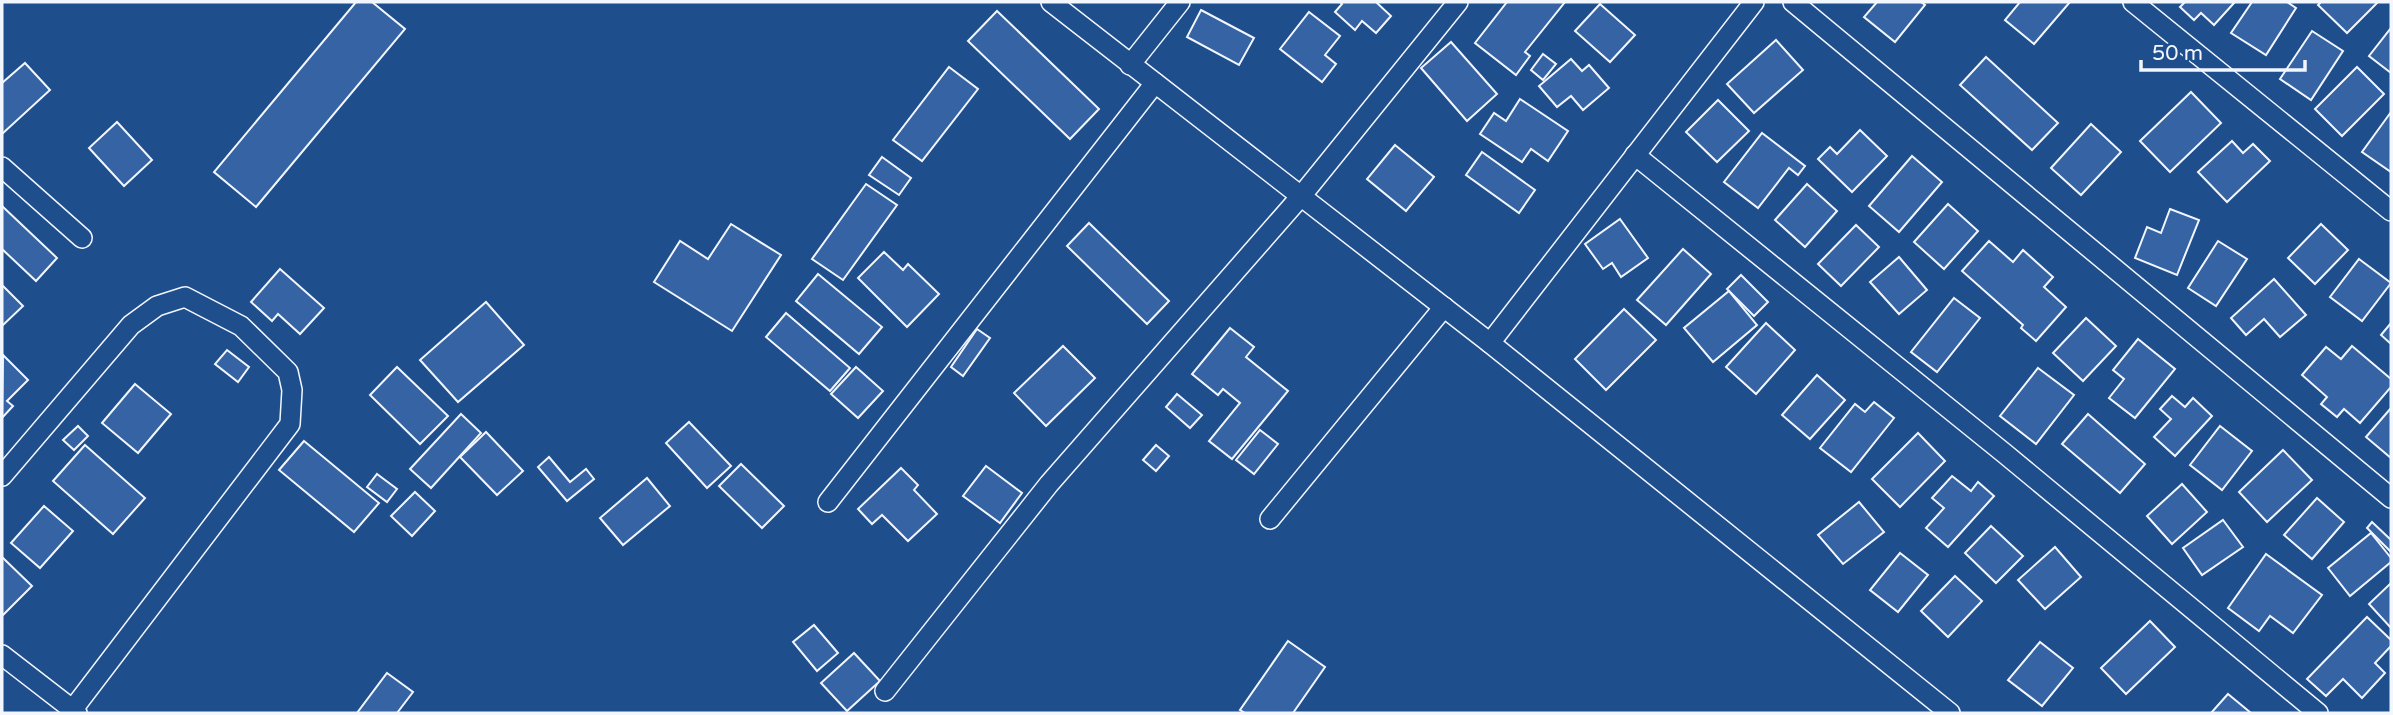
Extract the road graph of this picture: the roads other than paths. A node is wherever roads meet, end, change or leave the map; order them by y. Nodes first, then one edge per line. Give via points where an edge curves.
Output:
1 (1051, 2) edge
2 (1180, 2) edge
3 (1458, 2) edge
4 (1754, 2) edge
5 (1793, 2) edge
6 (2133, 2) edge
7 (1129, 65) junction
8 (1155, 83) junction
9 (1635, 155) junction
10 (2, 167) edge
11 (1302, 195) junction
12 (2391, 211) edge
13 (82, 238) dead end
14 (1444, 307) junction
15 (1490, 343) junction
16 (2, 476) edge
17 (2391, 498) edge
18 (828, 502) dead end
19 (1269, 519) dead end
20 (2, 655) edge
21 (886, 691) dead end
22 (73, 712) edge
23 (1950, 713) edge
24 (2318, 713) edge

1 - 7 street
2 - 7 street
3 - 11 street
4 - 9 street
5 - 17 street
6 - 12 street
7 - 8 street
8 - 11 street
8 - 18 street
9 - 15 street
9 - 24 street
10 - 13 street
11 - 14 street
11 - 21 street via 1041,494
14 - 15 street
14 - 19 street
15 - 23 street
16 - 22 street via 131,325 157,306 184,297 241,327 288,372 290,424
20 - 22 street

